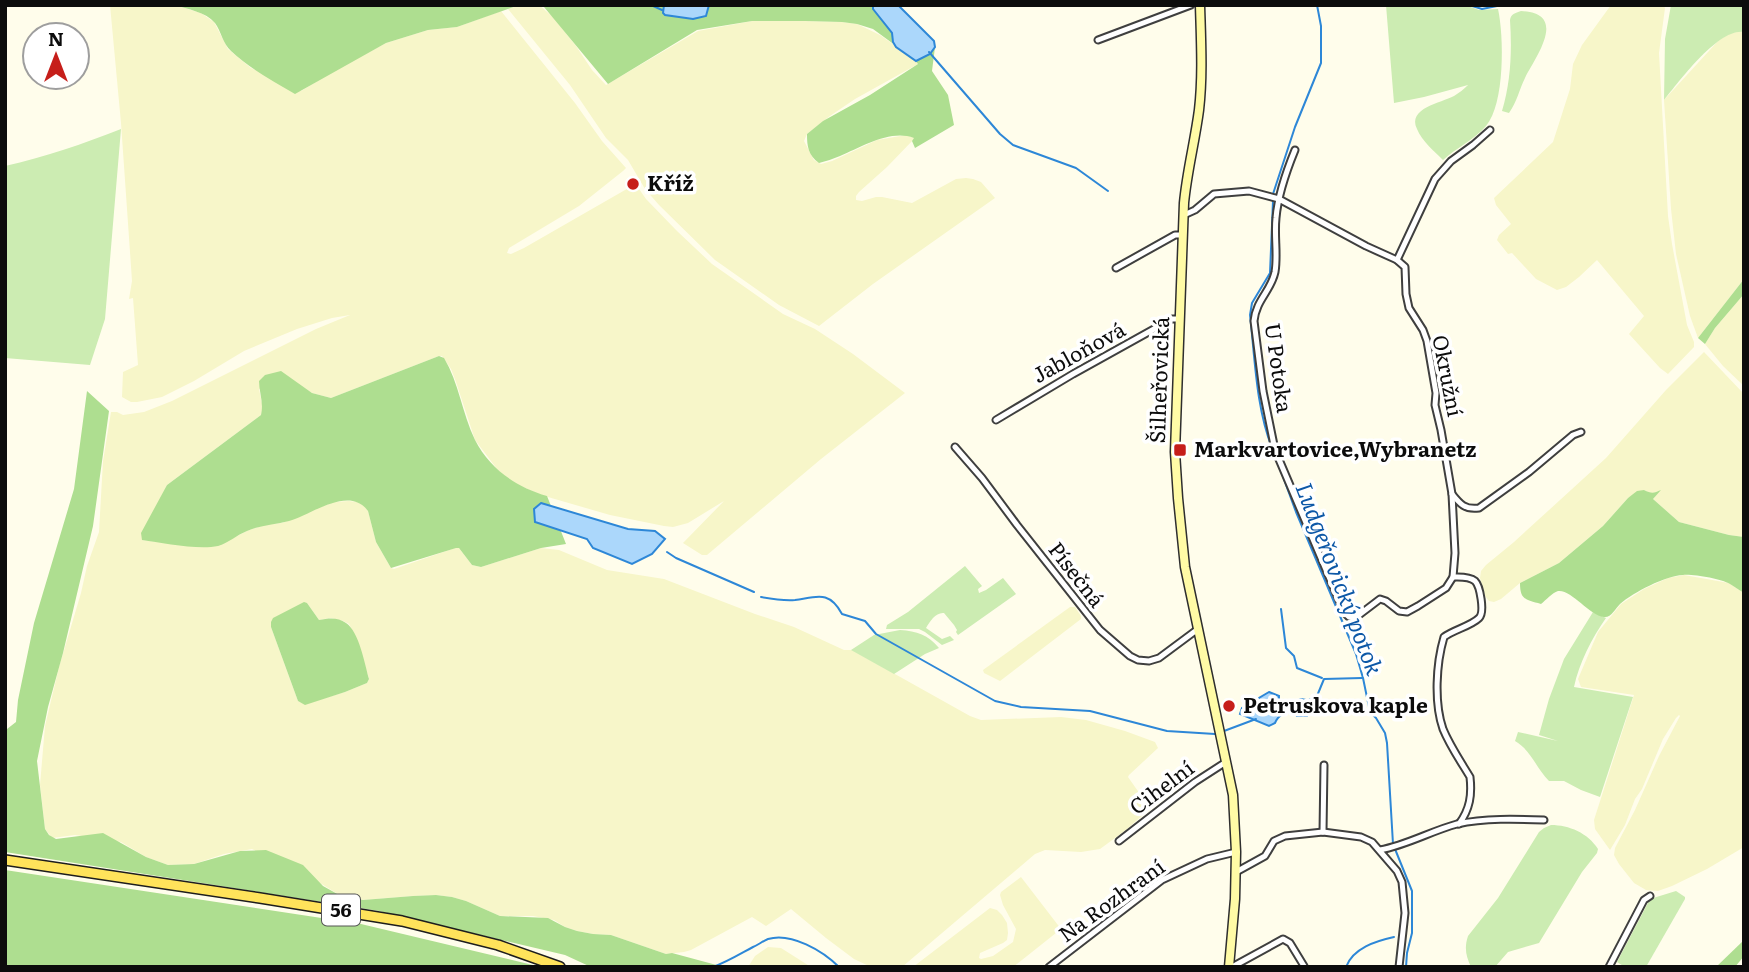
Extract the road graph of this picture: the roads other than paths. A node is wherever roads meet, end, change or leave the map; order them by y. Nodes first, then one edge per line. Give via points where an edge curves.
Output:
1 (1191, 5) edge
2 (1200, 5) edge
3 (1098, 40) dead end
4 (1490, 130) dead end
5 (1295, 150) dead end
6 (1279, 199) junction
7 (1184, 215) junction
8 (1183, 235) junction
9 (1397, 260) junction
10 (1116, 268) dead end
11 (1180, 319) junction
12 (996, 420) dead end
13 (1581, 432) dead end
14 (955, 447) dead end
15 (1452, 494) junction
16 (1452, 577) junction
17 (1198, 629) junction
18 (1226, 762) junction
19 (1324, 765) dead end
20 (1544, 820) dead end
21 (1459, 824) junction
22 (1322, 832) junction
23 (1119, 841) dead end
24 (1380, 850) junction
25 (1236, 852) junction
26 (8, 860) edge
27 (1235, 873) junction
28 (1650, 896) dead end
29 (560, 967) edge
30 (1049, 967) edge
31 (1231, 967) edge
32 (1304, 967) edge
33 (1399, 967) edge
34 (1609, 967) edge

1 - 3 street
2 - 7 street, Šilheřovická via 1201,91
4 - 9 street via 1435,179
5 - 6 street, U Potoka
6 - 7 street via 1249,191 1214,194
6 - 9 street
6 - 16 street, U Potoka via 1274,276 1255,311 1255,339 1270,429 1282,467 1344,612 1355,618 1380,598 1407,612 1446,588
7 - 8 street, Šilheřovická
8 - 10 street via 1175,235
8 - 11 street, Šilheřovická
9 - 15 street, Okružní via 1405,267 1409,308 1427,341
11 - 12 street, Jabloňová via 1172,319
11 - 17 street, Šilheřovická via 1175,452 1185,567
13 - 15 street via 1479,508 1462,506
14 - 17 street, Písečná via 1100,630 1124,651 1149,661
15 - 16 street, Okružní
16 - 21 street via 1476,582 1483,609 1478,619 1444,637 1438,660 1443,729 1472,790
17 - 18 street, Šilheřovická
18 - 23 street, Cihelní
18 - 25 street, Šilheřovická
19 - 22 street
20 - 21 street
21 - 24 street
22 - 24 street via 1361,837
22 - 27 street via 1274,841 1265,856
24 - 33 street via 1402,882 1405,913
25 - 27 street, Šilheřovická
25 - 30 street, Na Rozhraní via 1207,859 1162,880
26 - 29 main road, 56 via 402,921 498,945
27 - 31 street, Šilheřovická
28 - 34 street
31 - 32 street via 1283,939

